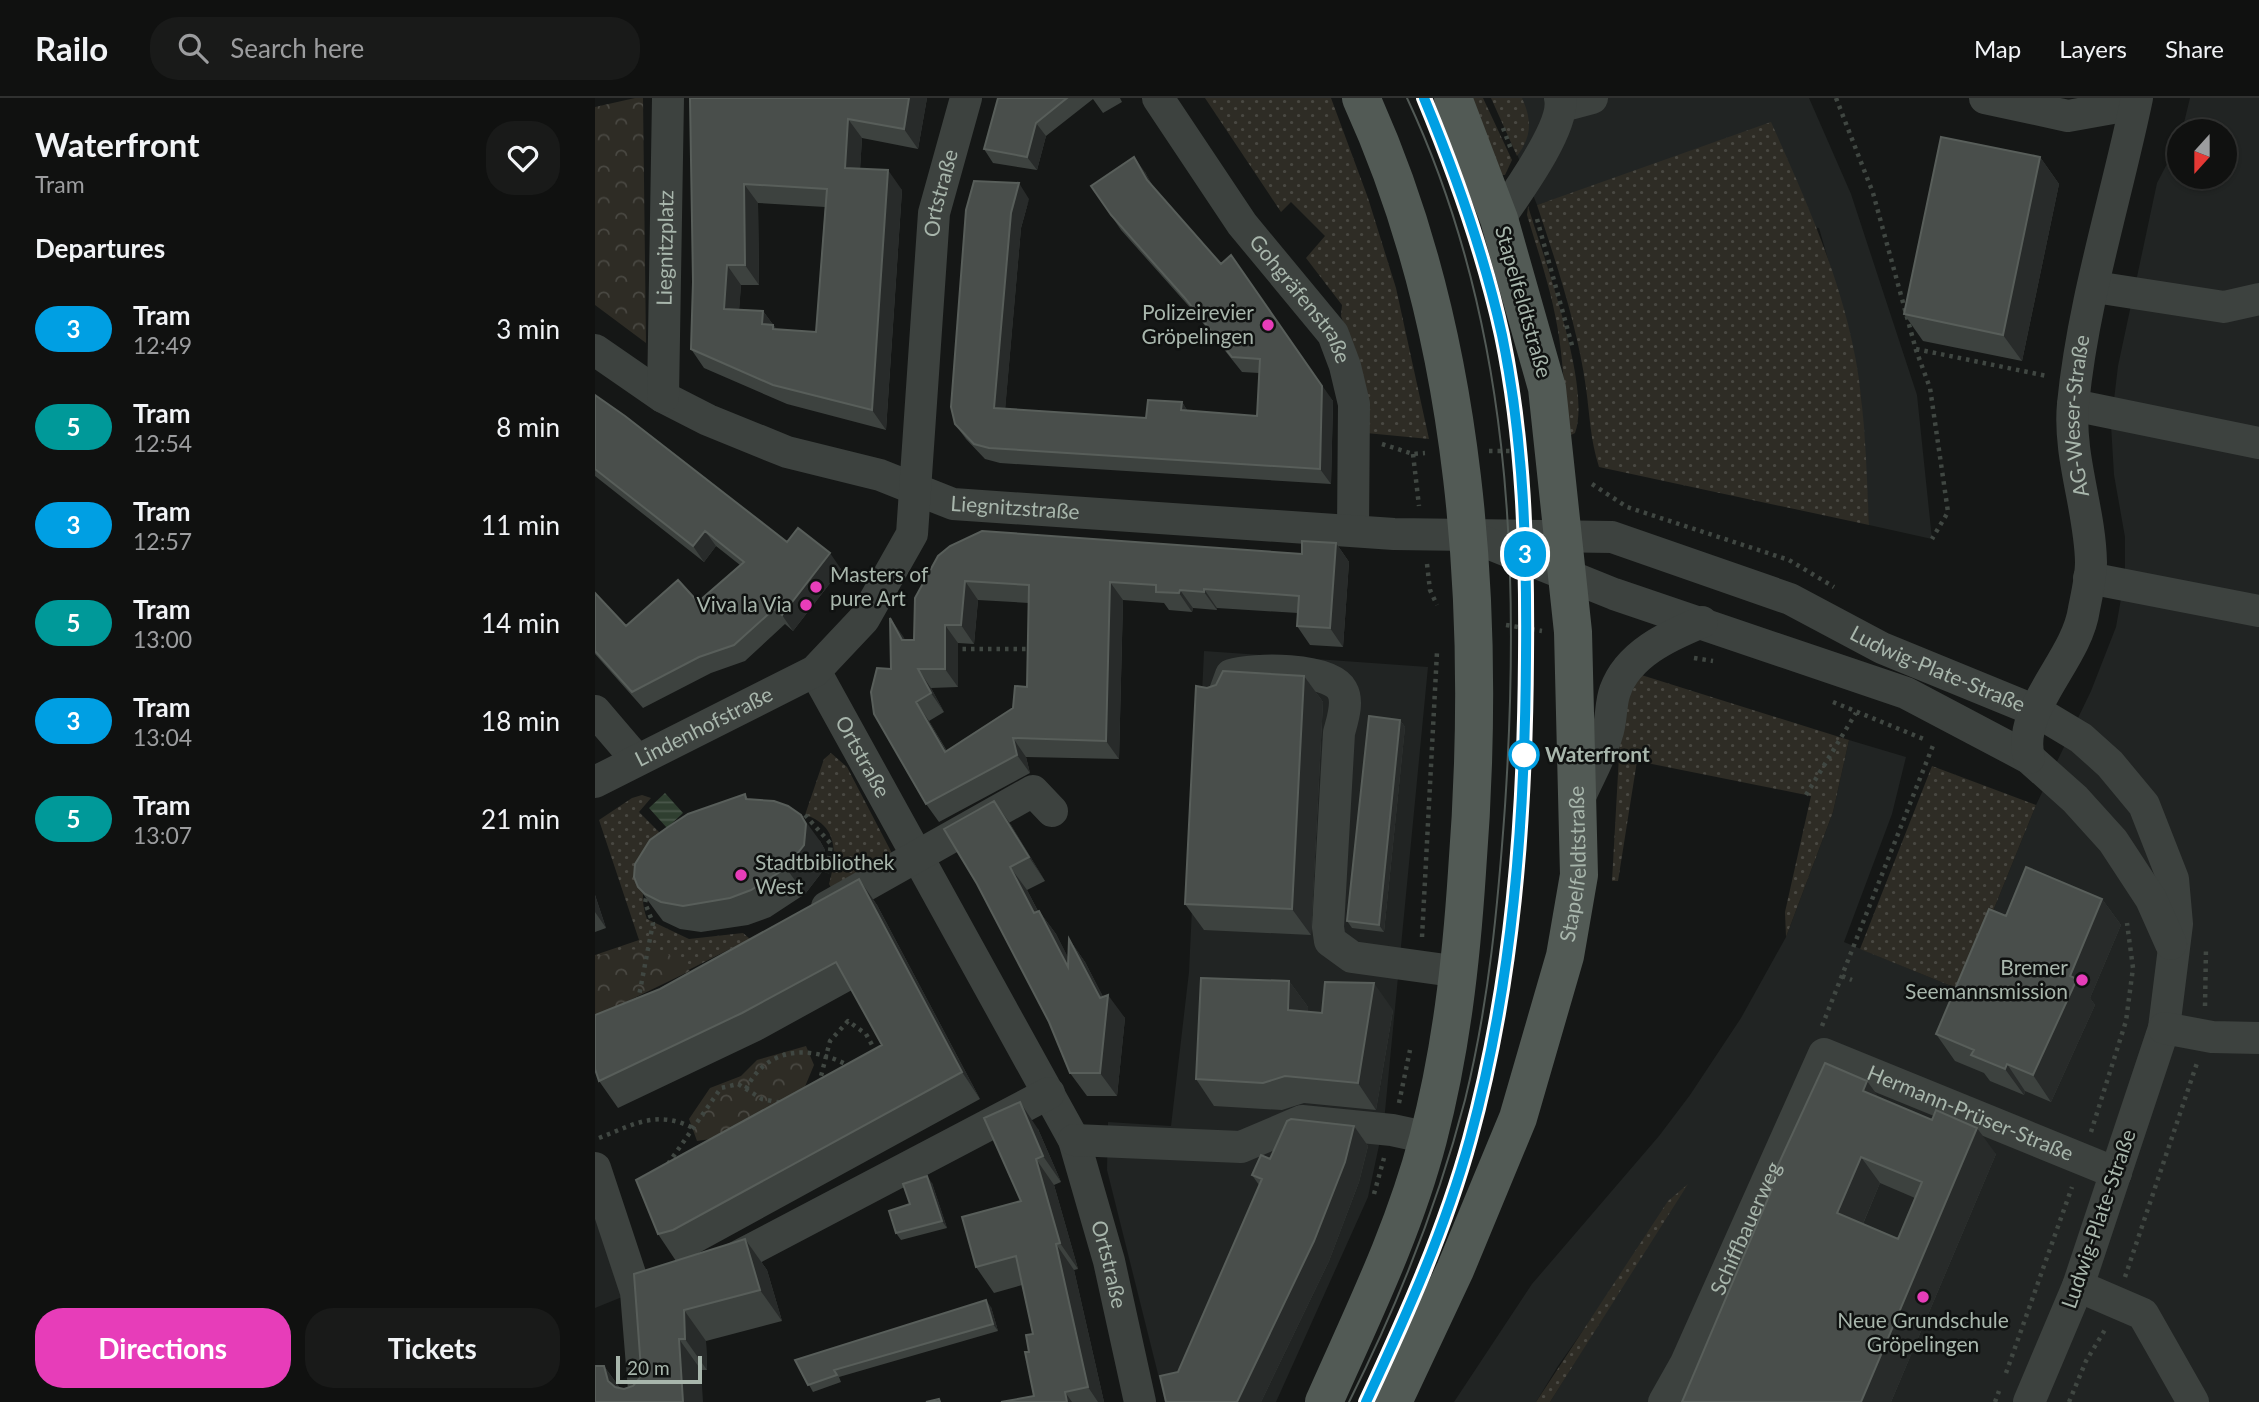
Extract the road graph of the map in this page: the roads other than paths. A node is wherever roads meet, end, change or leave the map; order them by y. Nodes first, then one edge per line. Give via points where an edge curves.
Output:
1 (668, 98) edge
2 (966, 98) edge
3 (1158, 98) edge
4 (1361, 98) edge
5 (1454, 98) edge
6 (1592, 98) edge
7 (1985, 98) edge
8 (2131, 100) edge
9 (1561, 102) edge
10 (1499, 219) junction
11 (2095, 287) junction
12 (2259, 299) edge
13 (595, 350) edge
14 (2075, 393) junction
15 (663, 397) junction
16 (2259, 443) edge
17 (915, 490) junction
18 (1353, 530) junction
19 (1468, 535) junction
20 (1563, 536) junction
21 (1569, 576) junction
22 (2089, 578) junction
23 (2259, 611) edge
24 (1702, 622) junction
25 (815, 671) junction
26 (1223, 697) edge
27 (595, 711) edge
28 (2036, 711) junction
29 (2029, 758) junction
30 (636, 759) junction
31 (595, 782) edge
32 (1579, 799) junction
33 (1052, 811) dead end
34 (918, 857) junction
35 (812, 915) edge
36 (2174, 950) junction
37 (1460, 972) junction
38 (2164, 1028) junction
39 (2259, 1038) edge
40 (1824, 1054) joint
41 (1049, 1093) junction
42 (1410, 1134) junction
43 (1074, 1140) junction
44 (595, 1168) edge
45 (2116, 1173) junction
46 (659, 1285) junction
47 (2078, 1286) junction
48 (645, 1402) edge
49 (1140, 1402) edge
50 (1324, 1402) edge
51 (1392, 1402) edge
52 (1664, 1402) edge
53 (2029, 1402) edge
54 (2193, 1402) edge

1 - 15 street, Liegnitzplatz
2 - 17 street, Ortstraße via 935,213
3 - 18 street, Gohgräfenstraße via 1242,224 1333,334 1354,404
4 - 19 main road via 1386,152 1430,289
5 - 10 main road, Stapelfeldtstraße
6 - 9 street
7 - 8 street via 2068,116
8 - 11 street, AG-Weser-Straße
9 - 10 street via 1525,181
10 - 20 main road, Stapelfeldtstraße via 1548,388
11 - 12 street via 2224,306
11 - 14 street, AG-Weser-Straße
13 - 15 street, Liegnitzstraße
14 - 16 street
14 - 22 street, AG-Weser-Straße
15 - 17 street, Liegnitzstraße via 787,452 880,475
17 - 18 street, Liegnitzstraße via 953,504
17 - 25 street, Ortstraße via 912,534 865,619
18 - 19 street, Liegnitzstraße
19 - 20 street, Ludwig-Plate-Straße
19 - 21 street, Ludwig-Plate-Straße
19 - 37 main road via 1474,788
20 - 21 main road, Stapelfeldtstraße
20 - 28 street, Ludwig-Plate-Straße via 1612,537 1790,598 1882,648
21 - 24 street, Ludwig-Plate-Straße
21 - 32 main road, Stapelfeldtstraße
22 - 23 street
22 - 28 street, AG-Weser-Straße via 2084,614 2068,656
24 - 29 street, Ludwig-Plate-Straße via 1906,693
24 - 32 street via 1668,636 1624,675 1615,692 1607,734
25 - 30 street, Lindenhofstraße
25 - 34 street, Ortstraße
26 - 37 street via 1231,675 1245,670 1307,673 1342,689 1345,704 1320,927 1352,957
27 - 30 street
28 - 29 street, AG-Weser-Straße via 2025,743
28 - 36 street, Ludwig-Plate-Straße via 2101,755 2144,805 2173,879
29 - 36 street, Ludwig-Plate-Straße via 2113,841 2151,900
30 - 31 street, Lindenhofstraße
32 - 51 main road, Stapelfeldtstraße via 1579,875 1565,956 1541,1047 1499,1166
33 - 34 street via 1033,792
34 - 35 street
34 - 41 street, Ortstraße
36 - 38 street, Ludwig-Plate-Straße
37 - 42 main road via 1448,1052
38 - 39 street
38 - 45 street, Ludwig-Plate-Straße
40 - 45 street, Hermann-Prüser-Straße
40 - 52 street, Schiffbauerweg via 1686,1363
41 - 43 street, Ortstraße
41 - 46 street via 717,1268
42 - 43 street via 1302,1121 1241,1147
42 - 50 main road via 1393,1247
43 - 49 street, Ortstraße
44 - 46 street
45 - 47 street, Ludwig-Plate-Straße
46 - 48 street
47 - 53 street, Ludwig-Plate-Straße
47 - 54 street via 2143,1314

